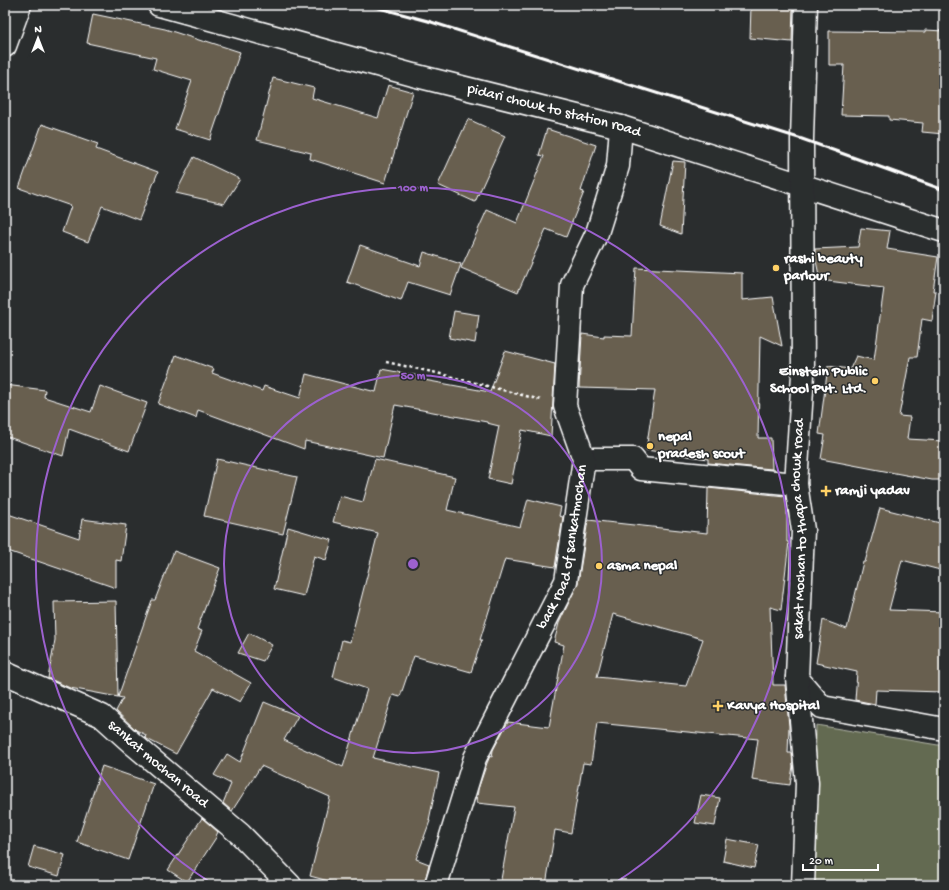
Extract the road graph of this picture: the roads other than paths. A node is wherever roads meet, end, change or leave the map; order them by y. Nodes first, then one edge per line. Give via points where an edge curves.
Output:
1 (20, 5) edge
2 (159, 5) edge
3 (806, 5) edge
4 (5, 46) edge
5 (621, 127) junction
6 (803, 185) junction
7 (944, 231) edge
8 (584, 459) junction
9 (796, 484) junction
10 (5, 673) edge
11 (798, 678) junction
12 (944, 729) edge
13 (290, 885) edge
14 (436, 885) edge
15 (803, 885) edge

1 - 4 street
2 - 5 street, pidari chowk to station road via 413,75
3 - 6 street, sakat Mochan to thapa chowk road
5 - 6 street, pidari chowk to station road
5 - 8 street, back road of sankatmochan via 618,166 597,233 572,285 565,406
6 - 7 street, pidari chowk to station road
6 - 9 street, sakat Mochan to thapa chowk road via 803,374
8 - 9 street via 633,459 640,469
8 - 14 street, back road of sankatmochan via 566,581 475,758
9 - 11 street, sakat Mochan to thapa chowk road via 803,530
10 - 13 street, sankat mochan road via 102,716 240,834
11 - 12 street via 822,707
11 - 15 street, sakat Mochan to thapa chowk road via 807,783

